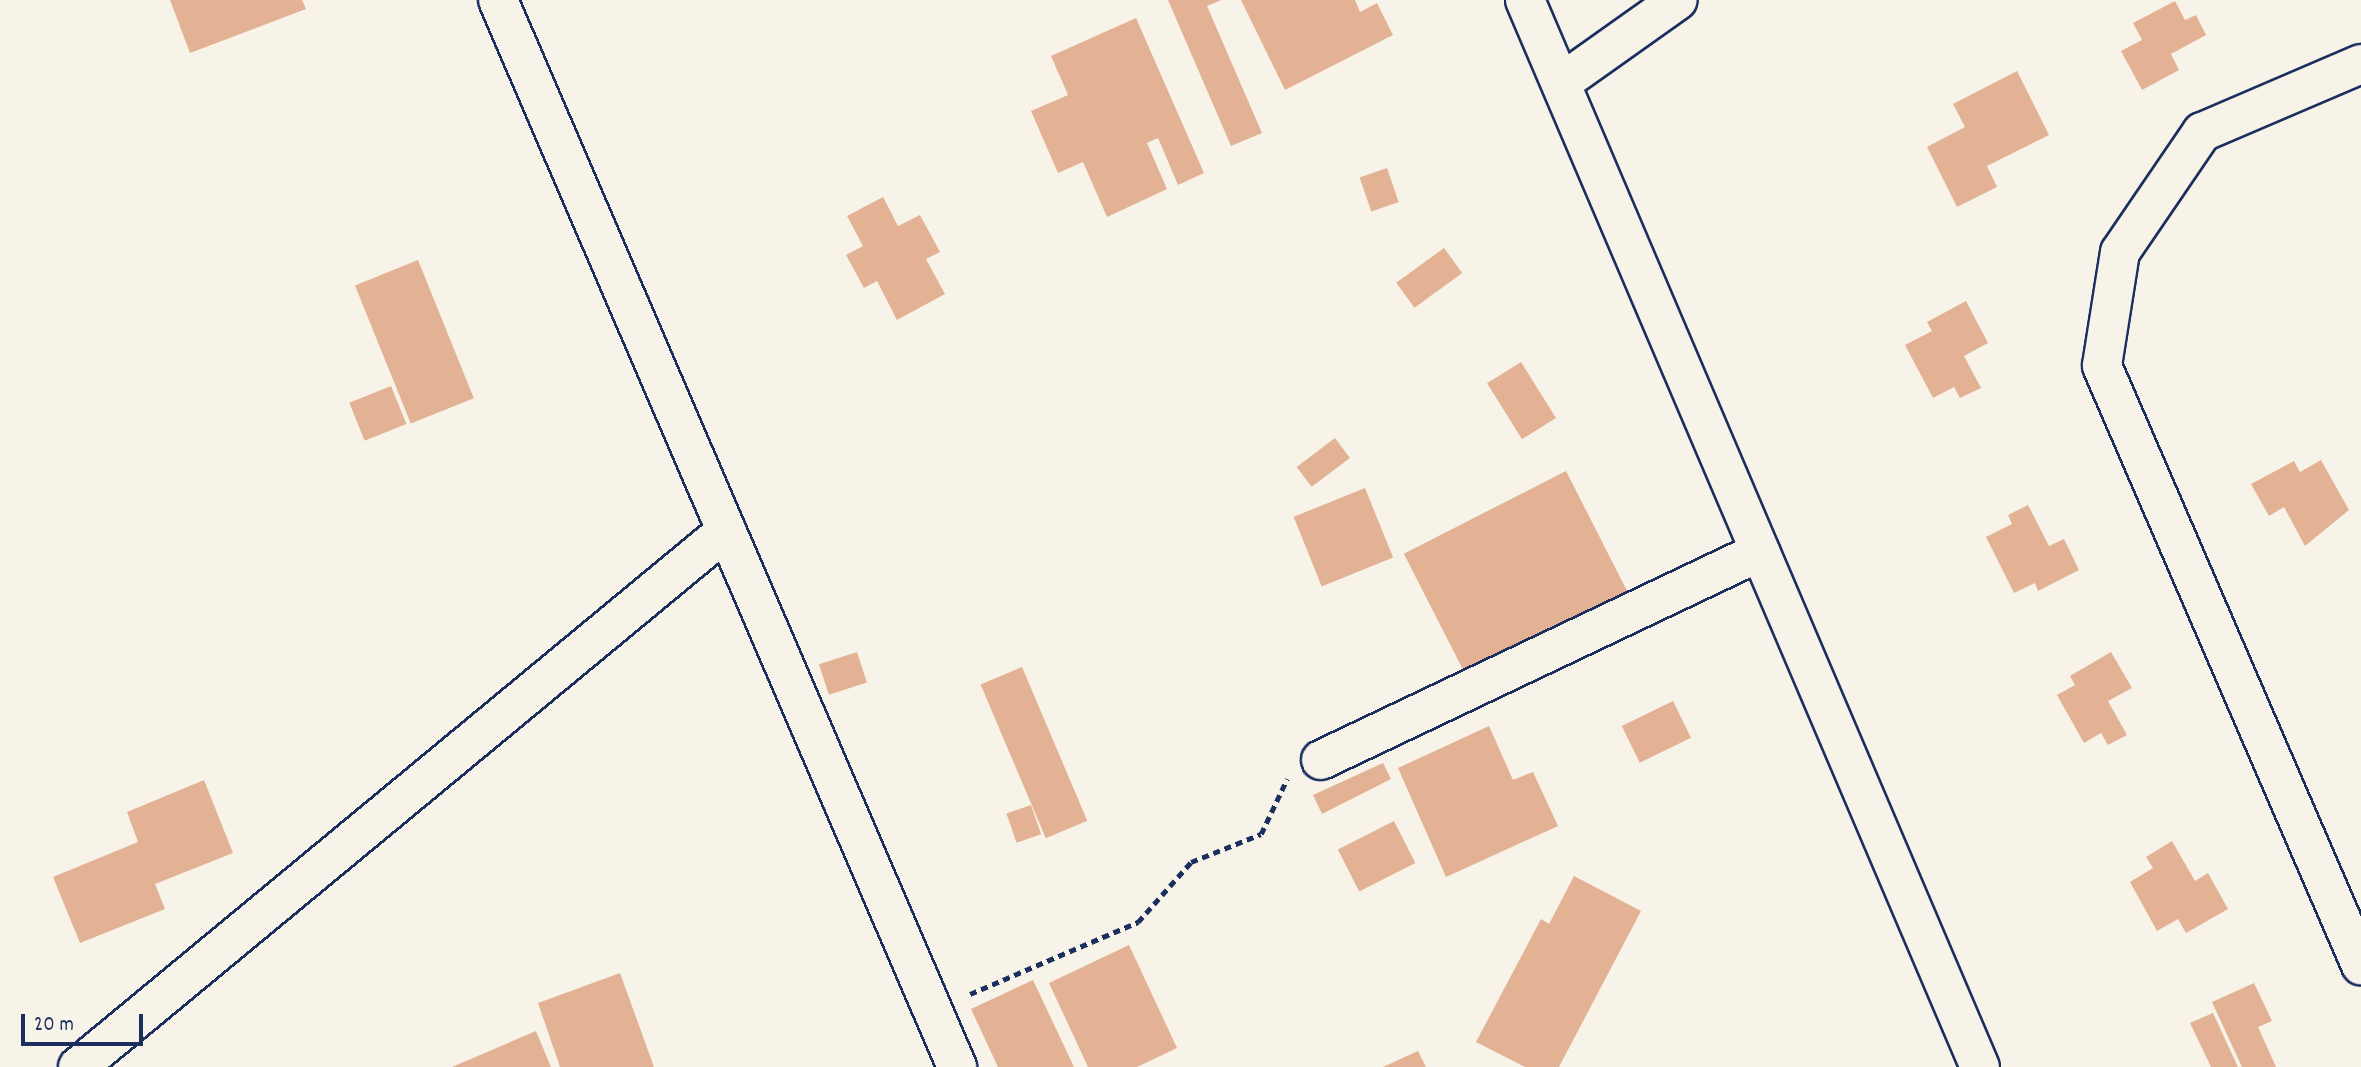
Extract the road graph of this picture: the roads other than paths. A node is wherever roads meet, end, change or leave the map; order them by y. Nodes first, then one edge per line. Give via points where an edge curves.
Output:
1 (498, 0) edge
2 (1525, 0) edge
3 (1678, 0) edge
4 (2361, 64) edge
5 (1561, 83) junction
6 (726, 531) junction
7 (1760, 552) junction
8 (1321, 760) road end
9 (2361, 964) edge
10 (78, 1067) edge
11 (957, 1067) edge
12 (1980, 1067) edge

1 - 6 street
2 - 5 street
3 - 5 street
4 - 9 street via 2202,132 2120,253 2102,366
5 - 7 street
6 - 10 street
6 - 11 street
7 - 8 street
7 - 12 street

